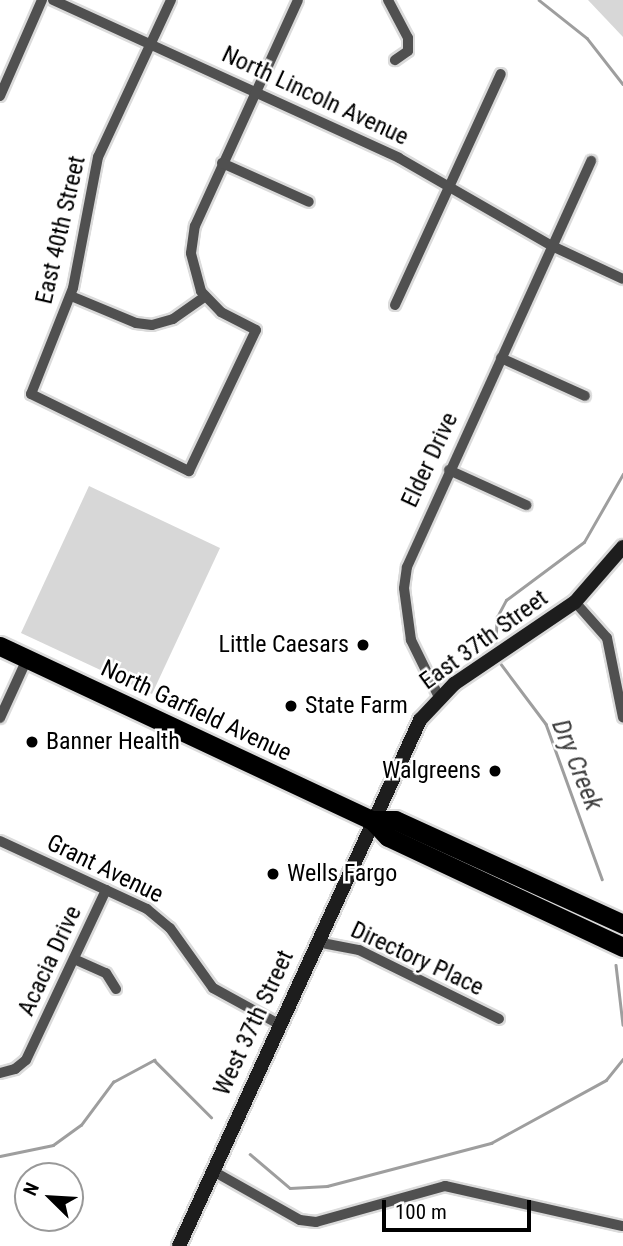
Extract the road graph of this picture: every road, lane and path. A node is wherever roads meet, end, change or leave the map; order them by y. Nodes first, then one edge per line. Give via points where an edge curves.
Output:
1 (42, 0) edge
2 (53, 0) edge
3 (171, 0) edge
4 (298, 0) edge
5 (388, 0) edge
6 (150, 43) junction
7 (395, 60) dead end
8 (501, 74) dead end
9 (255, 91) junction
10 (0, 96) edge
11 (592, 161) dead end
12 (222, 163) junction
13 (450, 187) junction
14 (309, 202) dead end
15 (552, 246) junction
16 (623, 279) edge
17 (71, 296) junction
18 (204, 296) junction
19 (395, 305) dead end
20 (500, 358) junction
21 (585, 396) dead end
22 (449, 470) junction
23 (526, 505) dead end
24 (623, 547) edge
25 (575, 602) junction
26 (0, 646) edge
27 (617, 656) edge
28 (27, 659) junction
29 (439, 697) junction
30 (0, 718) edge
31 (623, 718) edge
32 (372, 820) junction
33 (1, 845) edge
34 (106, 890) junction
35 (623, 924) edge
36 (317, 942) junction
37 (623, 947) edge
38 (74, 959) junction
39 (116, 989) dead end
40 (499, 1019) dead end
41 (278, 1023) junction
42 (0, 1073) edge
43 (213, 1171) junction
44 (623, 1226) edge
45 (179, 1246) edge

1 - 10 street
2 - 6 street, North Lincoln Avenue
3 - 6 street, East 40th Street
4 - 9 street
5 - 7 street via 408,37 408,51
6 - 9 street, North Lincoln Avenue
6 - 17 street, East 40th Street via 98,157
8 - 13 street
9 - 12 street
9 - 13 street, North Lincoln Avenue
11 - 15 street, Elder Drive
12 - 14 street
12 - 18 street via 192,240 193,268
13 - 15 street, North Lincoln Avenue
13 - 19 street
15 - 16 street, North Lincoln Avenue
15 - 20 street, Elder Drive
17 - 18 street via 136,324 152,326 173,319
17 - 18 street, East 40th Street via 31,394 189,471 257,330 228,317
20 - 21 street
20 - 22 street, Elder Drive
22 - 23 street
22 - 29 street, Elder Drive via 417,539 404,588 411,640
24 - 25 street, East 37th Street
25 - 27 street via 602,630
25 - 29 street, East 37th Street
26 - 28 highway, North Garfield Avenue
27 - 31 street
28 - 30 street
28 - 32 highway, North Garfield Avenue
29 - 32 street, East 37th Street via 412,734
32 - 35 highway, North Garfield Avenue via 395,820
32 - 36 street, West 37th Street
32 - 37 highway, North Garfield Avenue via 388,838
33 - 34 street, Grant Avenue
34 - 38 street, Acacia Drive
34 - 41 street, Grant Avenue via 159,918 213,988
36 - 40 street, Directory Place via 359,950
36 - 41 street, West 37th Street
38 - 39 street via 106,973
38 - 42 street, Acacia Drive via 26,1060
41 - 43 street, West 37th Street
43 - 44 street via 300,1220 316,1222 445,1186
43 - 45 street, West 37th Street

